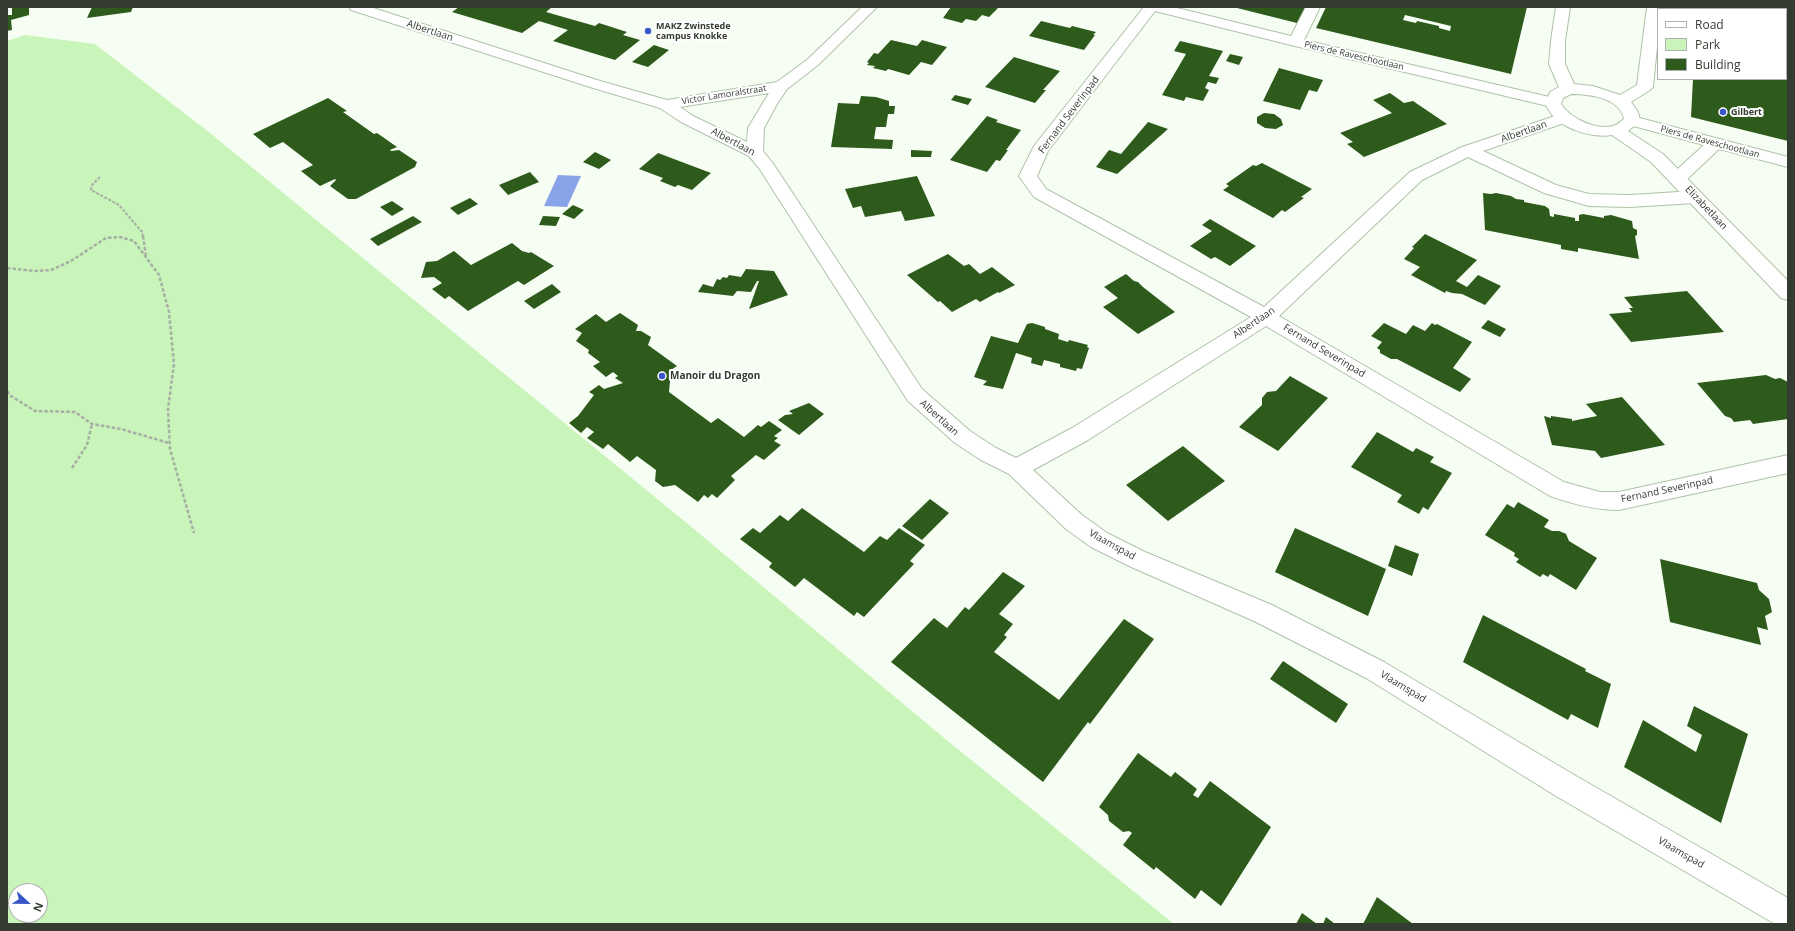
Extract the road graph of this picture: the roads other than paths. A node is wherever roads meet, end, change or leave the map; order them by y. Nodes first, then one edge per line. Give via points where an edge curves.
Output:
1 (356, 7) edge
2 (870, 7) edge
3 (1151, 7) edge
4 (1156, 7) edge
5 (1313, 7) edge
6 (1564, 7) edge
7 (1654, 7) edge
8 (1295, 42) junction
9 (782, 86) junction
10 (1568, 90) junction
11 (1552, 102) junction
12 (1620, 102) junction
13 (666, 105) junction
14 (1564, 118) junction
15 (1632, 121) junction
16 (1617, 131) junction
17 (1715, 144) junction
18 (1468, 151) junction
19 (755, 152) junction
20 (1788, 162) edge
21 (1677, 179) junction
22 (1695, 197) junction
23 (1788, 293) edge
24 (1266, 317) junction
25 (1788, 464) edge
26 (1018, 468) junction
27 (1788, 915) edge

1 - 13 street, Albertlaan
2 - 9 street, Victor Lamoralstraat via 813,62
3 - 24 street, Fernand Severinpad via 1040,150 1028,176 1040,193
4 - 8 street, Piers de Raveschootlaan
5 - 8 street
6 - 10 street via 1557,64
7 - 12 street via 1645,87
8 - 11 street, Piers de Raveschootlaan
9 - 13 street, Victor Lamoralstraat
9 - 19 street, Victor Lamoralstraat via 756,128
10 - 11 street via 1553,96
10 - 12 street via 1594,91
11 - 14 street via 1555,110
12 - 15 street via 1630,111
13 - 19 street, Albertlaan
14 - 16 street via 1590,129
14 - 18 street, Albertlaan
15 - 16 street via 1627,127
15 - 17 street, Piers de Raveschootlaan
16 - 21 street, Elizabetlaan via 1657,158
17 - 20 street, Piers de Raveschootlaan
17 - 21 street
18 - 22 street via 1550,189 1589,200 1630,201
18 - 24 street, Albertlaan via 1416,176
19 - 26 street, Albertlaan via 766,164 915,395 963,439 996,459
21 - 22 street, Elizabetlaan
22 - 23 street, Elizabetlaan
24 - 25 street, Fernand Severinpad via 1553,487 1580,497 1618,501
24 - 26 street, Albertlaan via 1080,434
26 - 27 street, Vlaamspad via 1074,522 1099,540 1263,613 1375,670 1566,786

